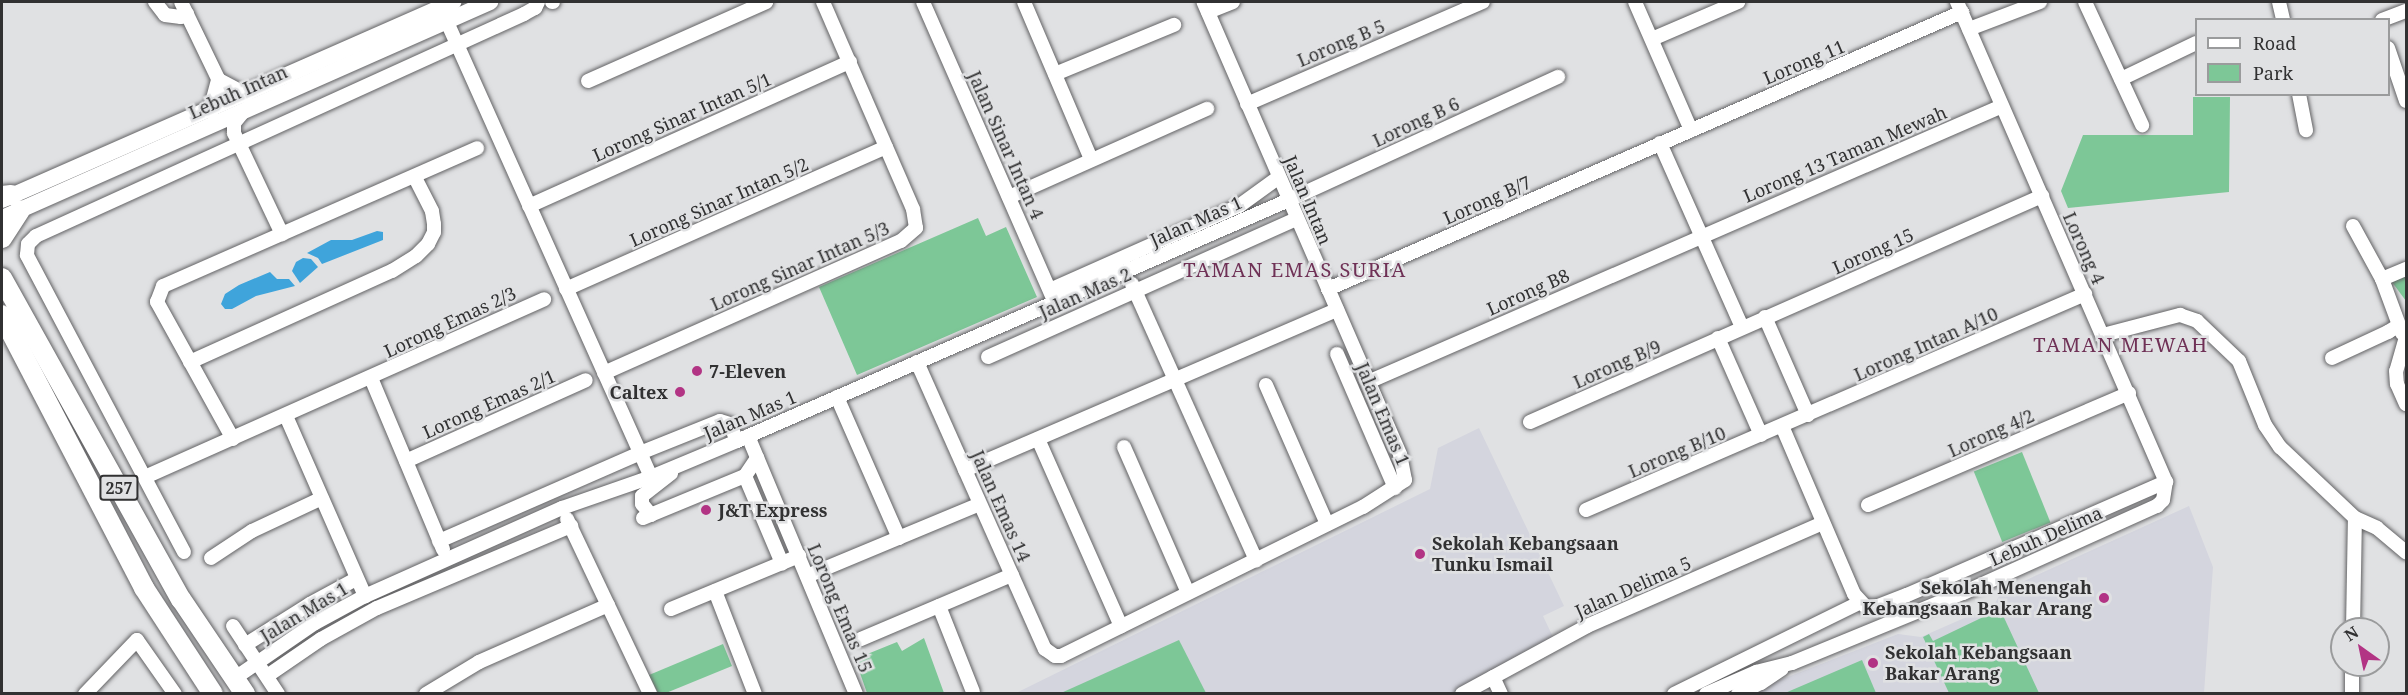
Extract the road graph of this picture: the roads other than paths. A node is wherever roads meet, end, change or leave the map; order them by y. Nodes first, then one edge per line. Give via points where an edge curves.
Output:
1 (155, 2) edge
2 (490, 2) edge
3 (538, 2) edge
4 (766, 2) edge
5 (823, 2) edge
6 (924, 2) edge
7 (1024, 2) edge
8 (1233, 2) edge
9 (1483, 2) edge
10 (1635, 2) edge
11 (1738, 2) edge
12 (2040, 2) edge
13 (2085, 2) edge
14 (2279, 2) edge
15 (1205, 7) edge
16 (1960, 7) edge
17 (184, 8) edge
18 (447, 10) edge
19 (2406, 11) edge
20 (2283, 18) edge
21 (2387, 18) edge
22 (1174, 25) dead end
23 (1969, 29) junction
24 (1652, 39) junction
25 (2195, 42) edge
26 (456, 44) junction
27 (2390, 54) edge
28 (850, 62) junction
29 (1055, 74) junction
30 (1558, 77) dead end
31 (2121, 79) junction
32 (219, 81) junction
33 (588, 81) dead end
34 (244, 95) junction
35 (2299, 96) edge
36 (2406, 101) edge
37 (229, 102) junction
38 (1247, 104) junction
39 (2002, 106) junction
40 (1206, 109) dead end
41 (243, 112) junction
42 (211, 118) junction
43 (2142, 125) dead end
44 (1691, 130) junction
45 (2306, 130) dead end
46 (237, 138) junction
47 (1660, 143) junction
48 (886, 147) junction
49 (477, 148) dead end
50 (1091, 159) junction
51 (415, 177) junction
52 (1279, 177) junction
53 (2042, 196) junction
54 (1009, 197) junction
55 (8, 200) edge
56 (1288, 200) junction
57 (529, 206) junction
58 (2, 218) edge
59 (1297, 219) junction
60 (2353, 226) dead end
61 (282, 234) junction
62 (1702, 236) junction
63 (2, 238) edge
64 (2406, 269) edge
65 (1126, 271) junction
66 (2, 278) edge
67 (2382, 279) junction
68 (566, 289) junction
69 (1328, 289) junction
70 (1135, 290) junction
71 (2085, 294) junction
72 (1053, 296) junction
73 (544, 298) dead end
74 (1337, 310) junction
75 (2, 315) edge
76 (1765, 317) junction
77 (2399, 325) junction
78 (1742, 327) junction
79 (2103, 335) junction
80 (1718, 338) junction
81 (2406, 338) edge
82 (1337, 354) dead end
83 (988, 357) dead end
84 (2332, 358) dead end
85 (190, 362) junction
86 (917, 362) junction
87 (604, 373) junction
88 (371, 378) junction
89 (586, 380) dead end
90 (1175, 380) junction
91 (1368, 382) junction
92 (1266, 386) dead end
93 (2129, 393) junction
94 (837, 397) junction
95 (2406, 404) edge
96 (1808, 415) junction
97 (286, 416) junction
98 (1530, 422) dead end
99 (1782, 426) junction
100 (1761, 435) junction
101 (233, 439) junction
102 (742, 439) junction
103 (1038, 439) junction
104 (1124, 447) dead end
105 (714, 450) junction
106 (640, 453) junction
107 (757, 458) junction
108 (406, 461) junction
109 (682, 464) junction
110 (965, 470) junction
111 (745, 476) junction
112 (145, 477) junction
113 (651, 477) junction
114 (2166, 482) junction
115 (1400, 484) junction
116 (322, 498) junction
117 (980, 504) junction
118 (1868, 505) dead end
119 (562, 508) junction
120 (1586, 510) dead end
121 (2355, 518) junction
122 (1823, 523) junction
123 (1327, 524) junction
124 (570, 526) junction
125 (899, 538) junction
126 (440, 541) junction
127 (184, 552) dead end
128 (2406, 552) edge
129 (799, 556) junction
130 (211, 558) dead end
131 (447, 560) junction
132 (1256, 560) junction
133 (782, 563) junction
134 (1012, 575) junction
135 (807, 576) junction
136 (356, 579) junction
137 (715, 591) junction
138 (1188, 593) junction
139 (365, 596) junction
140 (1859, 603) junction
141 (608, 605) junction
142 (939, 606) junction
143 (671, 609) dead end
144 (2353, 617) edge
145 (233, 626) dead end
146 (1121, 626) junction
147 (861, 639) dead end
148 (245, 645) junction
149 (257, 662) junction
150 (267, 676) junction
151 (1493, 677) junction
152 (2352, 677) edge
153 (240, 686) edge
154 (1736, 689) edge
155 (646, 692) edge
156 (974, 692) edge
157 (85, 693) edge
158 (175, 693) edge
159 (213, 693) edge
160 (278, 693) edge
161 (426, 693) edge
162 (755, 693) edge
163 (856, 693) edge
164 (1462, 693) edge
165 (1501, 693) edge
166 (1674, 693) edge
167 (1706, 693) edge
168 (2352, 693) edge

1 - 17 street via 165,15 181,17
2 - 18 main road, Lebuh Intan
3 - 26 street via 524,14
4 - 33 street
5 - 28 street, Lorong Sinar Intan 5/3
6 - 54 street, Jalan Sinar Intan 4
7 - 29 street
8 - 15 street
9 - 38 street, Lorong B 5
10 - 24 street
11 - 24 street
12 - 23 street
13 - 31 street
14 - 20 street
15 - 38 street, Jalan Intan
16 - 23 street, Lorong 4
16 - 44 street, Lorong 11
17 - 32 street
18 - 26 street
18 - 34 main road, Lebuh Intan
18 - 41 main road, Lebuh Intan
19 - 21 street
22 - 29 street
23 - 39 street, Lorong 4
24 - 44 street
25 - 31 street
26 - 46 street
26 - 57 street
27 - 36 street
28 - 48 street, Lorong Sinar Intan 5/3
28 - 57 street, Lorong Sinar Intan 5/1
29 - 50 street
30 - 56 street, Lorong B 6
31 - 43 street
32 - 34 main road
32 - 37 street
32 - 42 main road
34 - 37 main road, Lebuh Intan
35 - 45 street
37 - 42 main road, Lebuh Intan
38 - 52 street, Jalan Intan
39 - 53 street, Lorong 4
39 - 62 street, Lorong 13 Taman Mewah
40 - 50 street
41 - 42 main road, Lebuh Intan
41 - 46 street via 234,123
42 - 46 street
42 - 55 main road, Lebuh Intan
44 - 47 street, Lorong 11
46 - 61 street
46 - 112 street via 36,236 28,244 27,255
47 - 62 street
47 - 69 street, Lorong B/7
48 - 68 street, Lorong Sinar Intan 5/2
48 - 87 street, Lorong Sinar Intan 5/3 via 913,209 916,228 911,235
49 - 51 street
50 - 54 street
51 - 61 street
51 - 85 street via 432,211 434,232 416,256 392,271
52 - 56 street, Jalan Intan
52 - 72 street via 1239,206
53 - 71 street, Lorong 4
53 - 76 street, Lorong 15
54 - 72 street, Jalan Sinar Intan 4
55 - 58 main road, Lebuh Intan
55 - 63 highway
56 - 59 street, Jalan Intan
56 - 65 street, Jalan Mas 1
57 - 68 street
59 - 69 street, Jalan Intan
59 - 70 street, Jalan Mas 2
60 - 67 street
61 - 85 street via 163,286 157,302
62 - 78 street
62 - 91 street, Lorong B8
64 - 67 street
65 - 70 street
65 - 72 street, Jalan Mas 1
66 - 153 highway, 257 via 182,599
67 - 77 street
68 - 87 street
69 - 74 street, Jalan Intan
70 - 83 street, Jalan Mas 2
70 - 90 street
71 - 79 street, Lorong 4
71 - 96 street, Lorong Intan A/10
72 - 86 street, Jalan Mas 1
73 - 88 street, Lorong Emas 2/3
74 - 90 street
74 - 91 street, Jalan Intan
75 - 159 highway, 257 via 144,588
76 - 78 street, Lorong 15
76 - 96 street
77 - 81 street
77 - 84 street
78 - 80 street, Lorong 15
79 - 93 street, Lorong 4
79 - 121 street via 2180,315 2197,321 2239,361 2265,425 2280,447
80 - 98 street, Lorong B/9
80 - 100 street
81 - 95 street via 2396,371
82 - 115 street, Jalan Emas 1
85 - 101 street
86 - 94 street, Jalan Mas 1
86 - 110 street, Jalan Emas 14
87 - 106 street
88 - 97 street, Lorong Emas 2/3
88 - 108 street
89 - 108 street, Lorong Emas 2/1
90 - 103 street
90 - 132 street
91 - 115 street, Jalan Intan via 1400,454
92 - 123 street
93 - 114 street, Lorong 4
93 - 118 street, Lorong 4/2
94 - 102 street, Jalan Mas 1
94 - 125 street
96 - 99 street, Lorong Intan A/10
97 - 101 street, Lorong Emas 2/3
97 - 116 street
99 - 100 street, Lorong B/10
99 - 122 street
100 - 120 street, Lorong B/10
101 - 112 street, Lorong Emas 2/3
102 - 105 street, Jalan Mas 1
102 - 106 street via 730,424 720,421
102 - 107 street, Lorong Emas 15
103 - 110 street
103 - 146 street
104 - 138 street
105 - 107 street via 741,450
105 - 109 street, Jalan Mas 1
106 - 113 street
106 - 126 street
107 - 111 street
107 - 129 street, Lorong Emas 15
108 - 126 street
109 - 111 street via 642,496 647,516
109 - 113 street, Jalan Mas 1
110 - 117 street, Jalan Emas 14
111 - 133 street
112 - 127 street
113 - 119 street, Jalan Mas 1
114 - 140 street via 1873,608
114 - 154 street, Lebuh Delima via 2163,500 2157,506 1970,590 1792,663 1761,683
115 - 123 street
116 - 130 street via 252,531
116 - 136 street
117 - 125 street
117 - 134 street, Jalan Emas 14
119 - 124 street
119 - 131 street, Jalan Mas 1
121 - 128 street via 2377,528
121 - 144 street
122 - 140 street
122 - 151 street, Jalan Delima 5 via 1587,626
123 - 132 street
124 - 141 street
124 - 150 street via 368,612
125 - 135 street
126 - 131 street
129 - 133 street
129 - 135 street, Lorong Emas 15
131 - 139 street, Jalan Mas 1
132 - 138 street
133 - 137 street
134 - 142 street
134 - 146 street, Jalan Emas 14 via 1045,649 1055,656
135 - 163 street, Lorong Emas 15
136 - 139 street
136 - 148 street
137 - 143 street
137 - 162 street
138 - 146 street
139 - 149 street, Jalan Mas 1 via 315,623
140 - 166 street
141 - 155 street
141 - 161 street via 479,662
142 - 147 street
142 - 156 street
145 - 148 street
148 - 149 street
149 - 150 street
149 - 153 street, Jalan Mas 1
150 - 160 street
151 - 164 street, Jalan Delima 5
151 - 165 street
152 - 168 street
154 - 167 street, Lebuh Delima
157 - 158 street via 135,641 139,641

